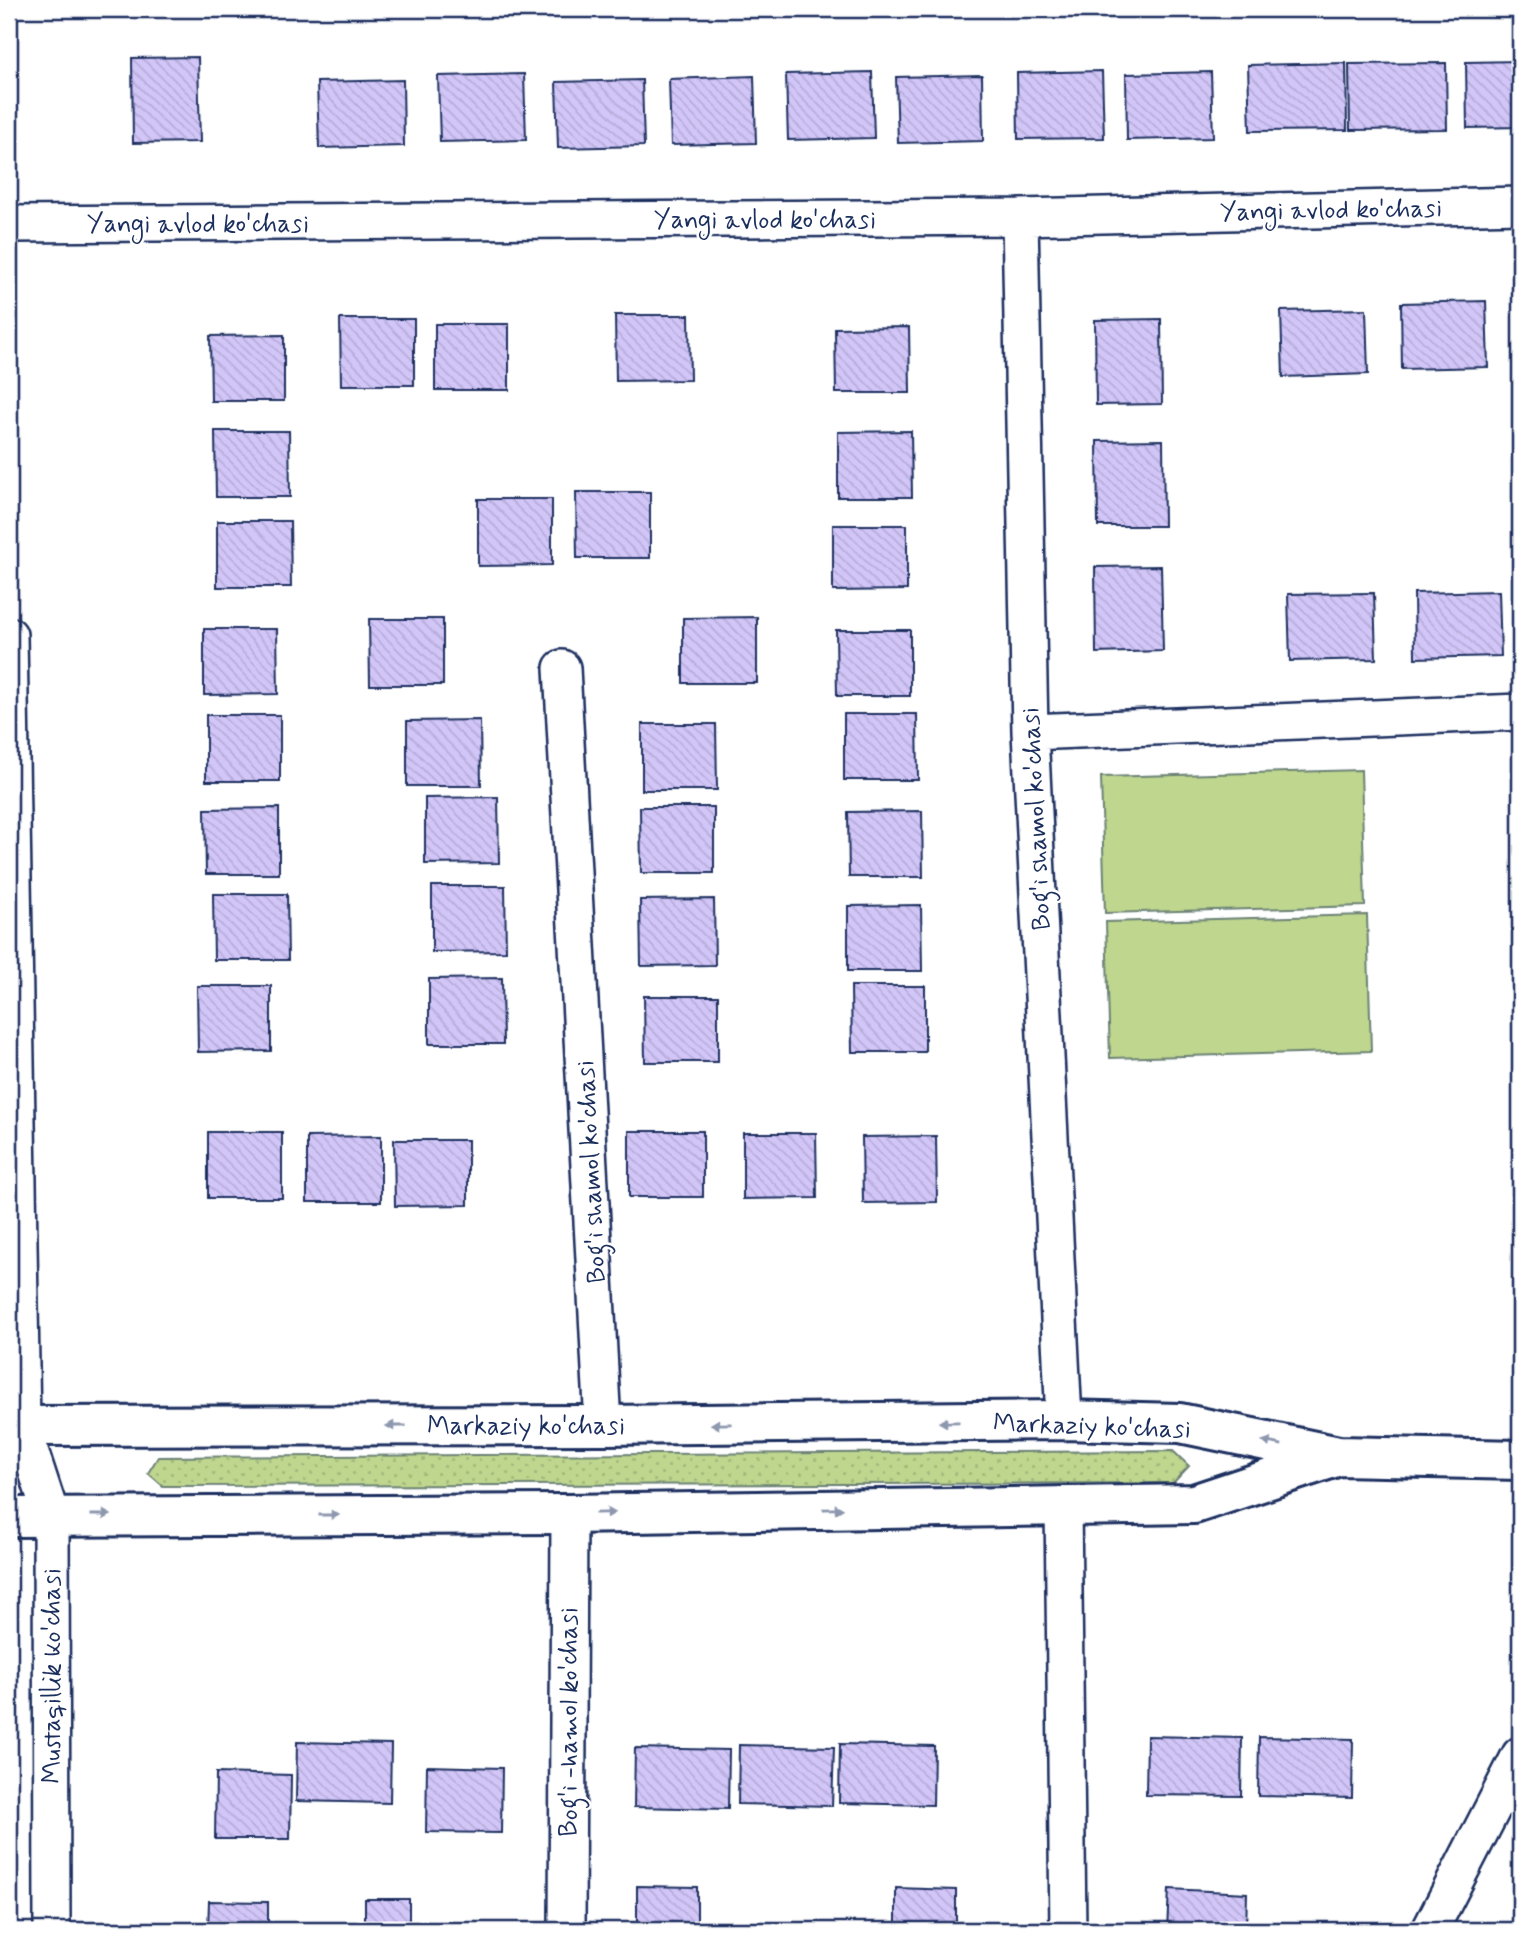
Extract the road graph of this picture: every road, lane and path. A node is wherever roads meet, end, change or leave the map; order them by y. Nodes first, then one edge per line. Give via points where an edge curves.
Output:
1 (1520, 205) edge
2 (1020, 217) junction
3 (9, 224) edge
4 (9, 635) edge
5 (562, 668) dead end
6 (1520, 712) edge
7 (1030, 732) junction
8 (1064, 1420) junction
9 (603, 1425) junction
10 (15, 1426) edge
11 (1339, 1456) junction
12 (1520, 1460) edge
13 (1063, 1505) junction
14 (569, 1514) junction
15 (51, 1516) junction
16 (9, 1517) edge
17 (1520, 1755) edge
18 (52, 1930) edge
19 (567, 1930) edge
20 (1068, 1930) edge
21 (1430, 1930) edge

1 - 2 street, Yangi avlod ko'chasi
2 - 3 street, Yangi avlod ko'chasi
2 - 7 street, Bog'i shamol ko'chasi
4 - 10 street, Mustaqillik ko'chasi
5 - 9 street, Bog'i shamol ko'chasi
6 - 7 street
7 - 8 street, Bog'i shamol ko'chasi
8 -> 9 street, Markaziy ko'chasi
11 -> 8 street, Markaziy ko'chasi via 1180,1423
9 -> 10 street, Markaziy ko'chasi
10 - 15 street, Mustaqillik ko'chasi
11 - 12 street
11 - 13 street via 1194,1504
14 -> 13 street
13 - 20 street
15 -> 14 street
14 - 19 street, Bog'i -hamol ko'chasi
15 - 16 street
15 - 18 street, Mustaqillik ko'chasi
17 - 21 street

